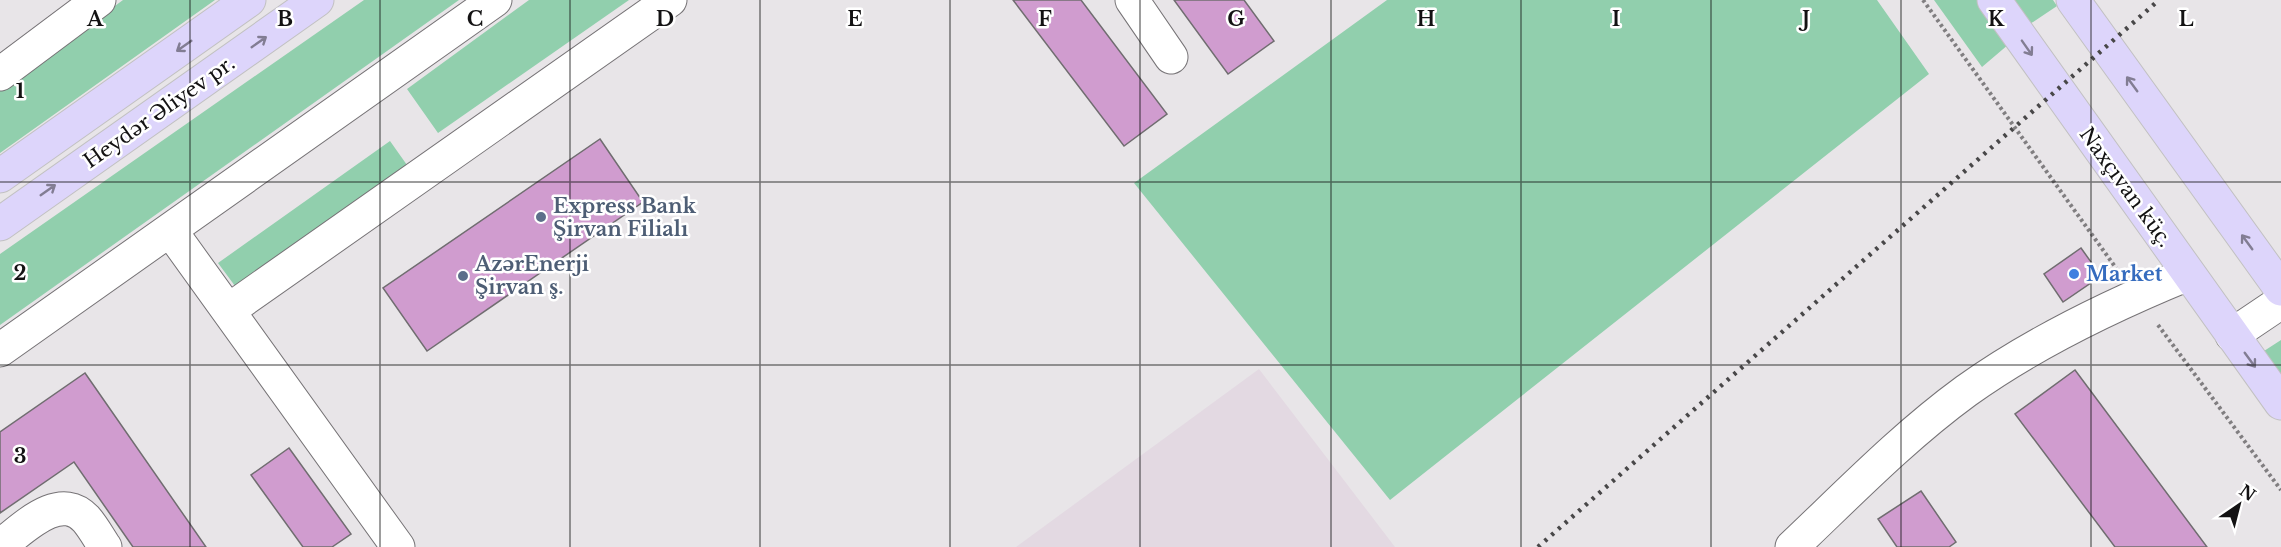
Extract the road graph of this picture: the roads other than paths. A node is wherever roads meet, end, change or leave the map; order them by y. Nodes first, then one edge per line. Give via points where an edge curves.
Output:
1 (99, 0) edge
2 (249, 0) edge
3 (317, 0) edge
4 (495, 0) edge
5 (670, 0) edge
6 (1132, 0) edge
7 (1994, 0) edge
8 (2073, 0) edge
9 (1171, 57) dead end
10 (0, 74) edge
11 (0, 176) edge
12 (0, 224) edge
13 (170, 230) junction
14 (2188, 274) junction
15 (2281, 289) edge
16 (2281, 302) edge
17 (229, 310) junction
18 (2232, 335) junction
19 (0, 350) edge
20 (2281, 403) edge
21 (0, 546) edge
22 (105, 547) edge
23 (398, 547) edge
24 (1792, 547) edge

1 - 10 street
2 -> 11 main road, Heydər Əliyev pr.
12 -> 3 main road, Heydər Əliyev pr.
4 - 13 street
5 - 17 street
6 - 9 street
7 -> 14 main road, Naxçıvan küç.
15 -> 8 main road
13 - 17 street
13 - 19 street
14 - 18 main road, Naxçıvan küç.
14 - 24 street via 2136,295 1967,391 1912,434
16 - 18 street
17 - 23 street
18 -> 20 main road, Naxçıvan küç.
21 - 22 street via 42,514 63,508 85,518

